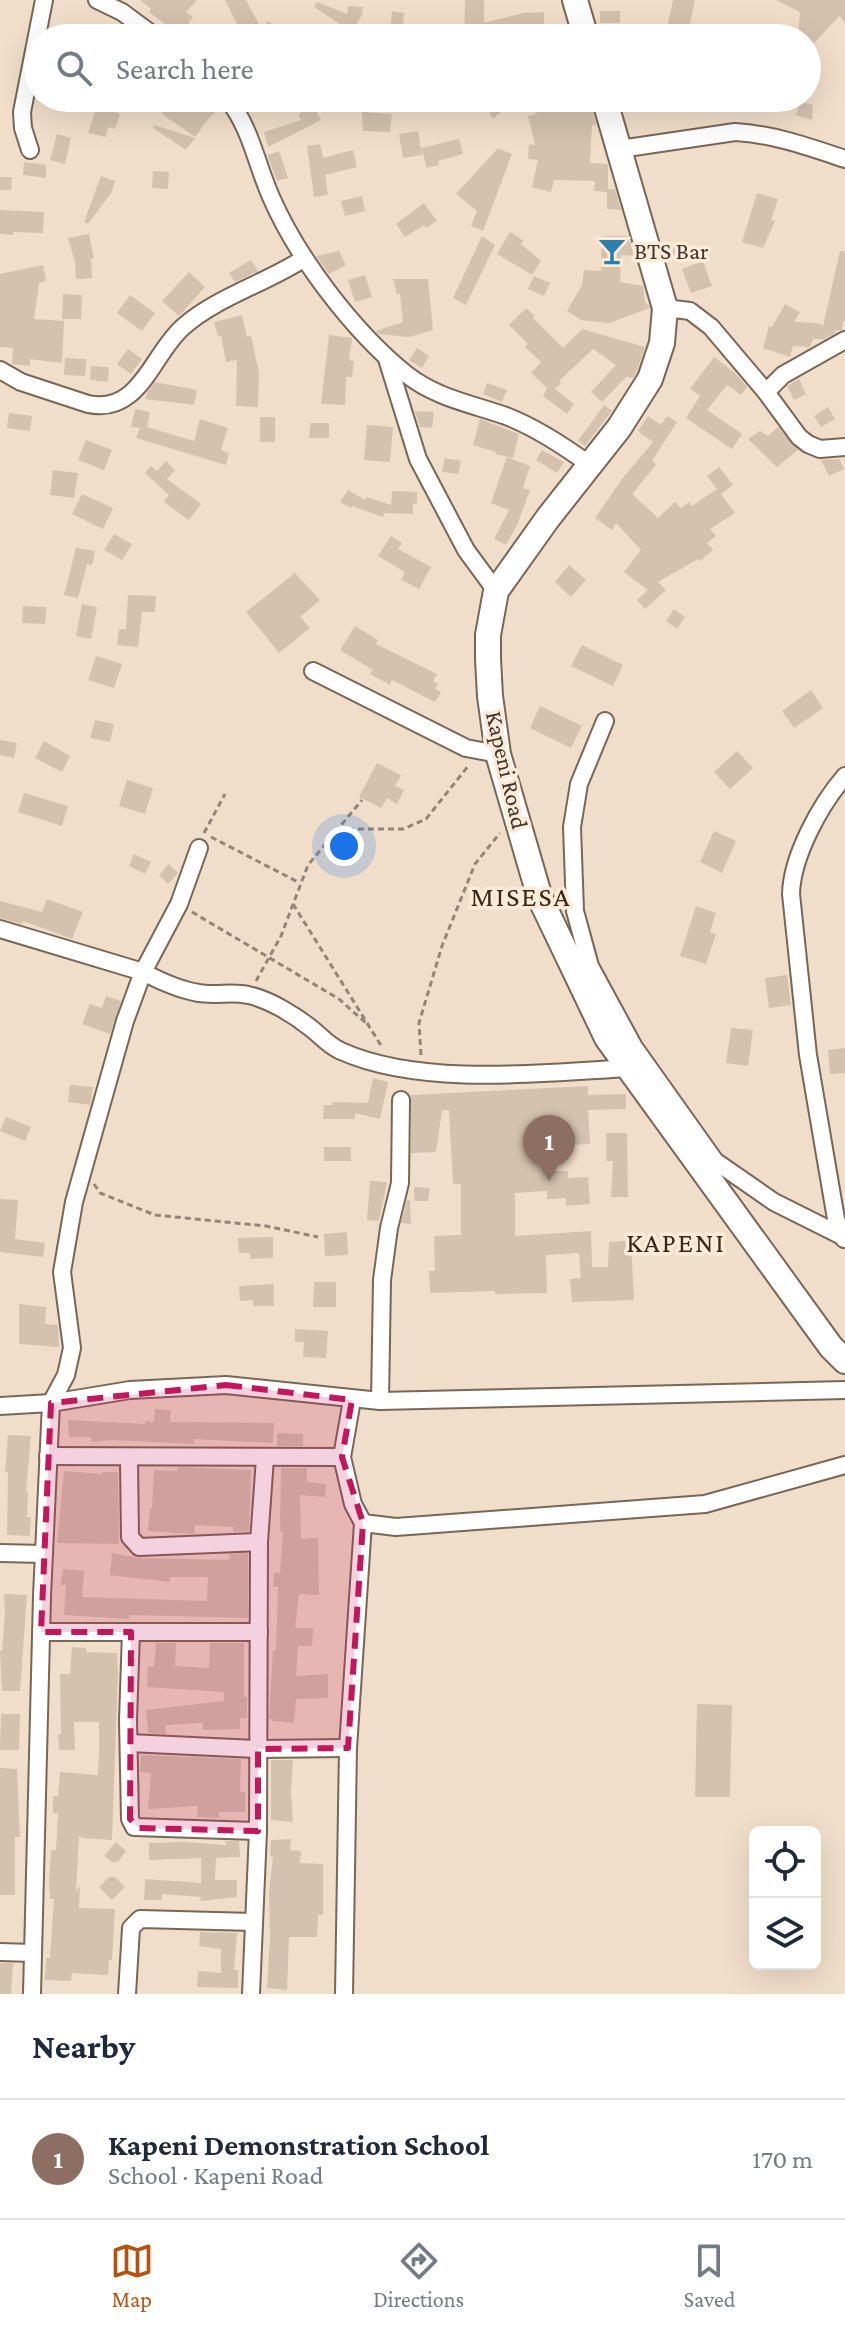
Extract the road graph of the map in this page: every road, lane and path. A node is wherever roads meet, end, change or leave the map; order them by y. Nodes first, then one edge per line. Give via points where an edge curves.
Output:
1 (44, 0) edge
2 (97, 0) edge
3 (575, 0) edge
4 (39, 24) edge
5 (138, 24) edge
6 (582, 24) edge
7 (24, 102) edge
8 (238, 112) edge
9 (608, 112) edge
10 (620, 149) junction
11 (30, 150) dead end
12 (845, 159) edge
13 (303, 259) junction
14 (665, 308) junction
15 (845, 340) edge
16 (387, 358) junction
17 (0, 370) edge
18 (766, 392) junction
19 (845, 447) edge
20 (590, 465) junction
21 (496, 591) junction
22 (313, 671) dead end
23 (605, 721) dead end
24 (489, 753) junction
25 (845, 776) edge
26 (225, 794) dead end
27 (362, 800) dead end
28 (515, 814) junction
29 (338, 829) junction
30 (199, 848) dead end
31 (301, 884) junction
32 (179, 904) junction
33 (293, 904) junction
34 (0, 929) edge
35 (271, 958) junction
36 (143, 972) junction
37 (248, 995) junction
38 (367, 1024) junction
39 (394, 1066) junction
40 (629, 1068) junction
41 (422, 1070) junction
42 (401, 1100) dead end
43 (83, 1168) junction
44 (318, 1237) dead end
45 (844, 1238) edge
46 (845, 1361) edge
47 (845, 1390) edge
48 (352, 1400) junction
49 (380, 1401) junction
50 (51, 1403) junction
51 (0, 1406) edge
52 (48, 1456) junction
53 (342, 1457) junction
54 (265, 1458) junction
55 (129, 1459) junction
56 (845, 1465) edge
57 (363, 1523) junction
58 (259, 1542) junction
59 (0, 1553) edge
60 (44, 1554) junction
61 (41, 1632) junction
62 (131, 1632) junction
63 (259, 1632) junction
64 (129, 1743) junction
65 (348, 1748) junction
66 (258, 1749) junction
67 (258, 1831) junction
68 (254, 1922) junction
69 (0, 1952) edge
70 (33, 1953) junction
71 (32, 1994) edge
72 (127, 1994) edge
73 (251, 1994) edge
74 (344, 1994) edge

1 - 4 street
2 - 5 street
3 - 6 main road
7 - 11 street via 23,128
8 - 13 street via 271,197
9 - 10 main road, Kapeni Road
10 - 12 street via 735,132
10 - 14 main road, Kapeni Road
13 - 16 street
13 - 17 street via 184,326 138,387 121,401 99,406 70,399
14 - 18 street via 699,316
14 - 20 main road, Kapeni Road via 654,372
15 - 18 street via 783,375
16 - 20 street via 433,391 536,429
16 - 21 street via 418,459 466,550
18 - 19 street via 808,444 820,449
20 - 21 main road, Kapeni Road
21 - 24 main road, Kapeni Road via 488,647
22 - 24 street via 439,736
23 - 45 street via 579,784 572,827 575,911 590,966 634,1047 715,1161 774,1202
24 - 28 main road, Kapeni Road
24 - 29 path via 426,819 403,829
25 - 45 street via 800,852 791,894 808,1055 836,1219
26 - 31 path via 204,834
27 - 29 path
28 - 40 main road, Kapeni Road via 540,898 607,1038
28 - 41 path via 475,864 442,946 419,1023
29 - 31 path via 308,865
30 - 32 street
31 - 33 path
32 - 35 path
32 - 36 street
33 - 35 path
33 - 38 path
34 - 36 street
35 - 37 path
35 - 38 path via 339,999
36 - 37 street via 199,993
36 - 43 street
37 - 39 street via 276,1007 342,1052
38 - 39 path
39 - 41 street
40 - 41 street via 541,1073
40 - 46 main road, Kapeni Road
42 - 49 street via 400,1183 382,1280
43 - 44 path via 100,1193 155,1215
43 - 50 street via 62,1272 72,1348 66,1375
47 - 49 street
48 - 49 street
48 - 50 street via 226,1385 130,1390
48 - 53 street
50 - 51 street
50 - 52 street
52 - 55 street
52 - 60 street
53 - 54 street
53 - 57 street
54 - 55 street
54 - 58 street
55 - 58 street via 130,1537 139,1547
56 - 57 street via 705,1504 396,1527
57 - 65 street
58 - 63 street
59 - 60 street
60 - 61 street
61 - 62 street
61 - 70 street
62 - 63 street
62 - 64 street
63 - 66 street
64 - 66 street
64 - 67 street via 134,1827
65 - 66 street
65 - 74 street
66 - 67 street
67 - 68 street
68 - 72 street via 140,1919 131,1928
68 - 73 street
69 - 70 street
70 - 71 street

